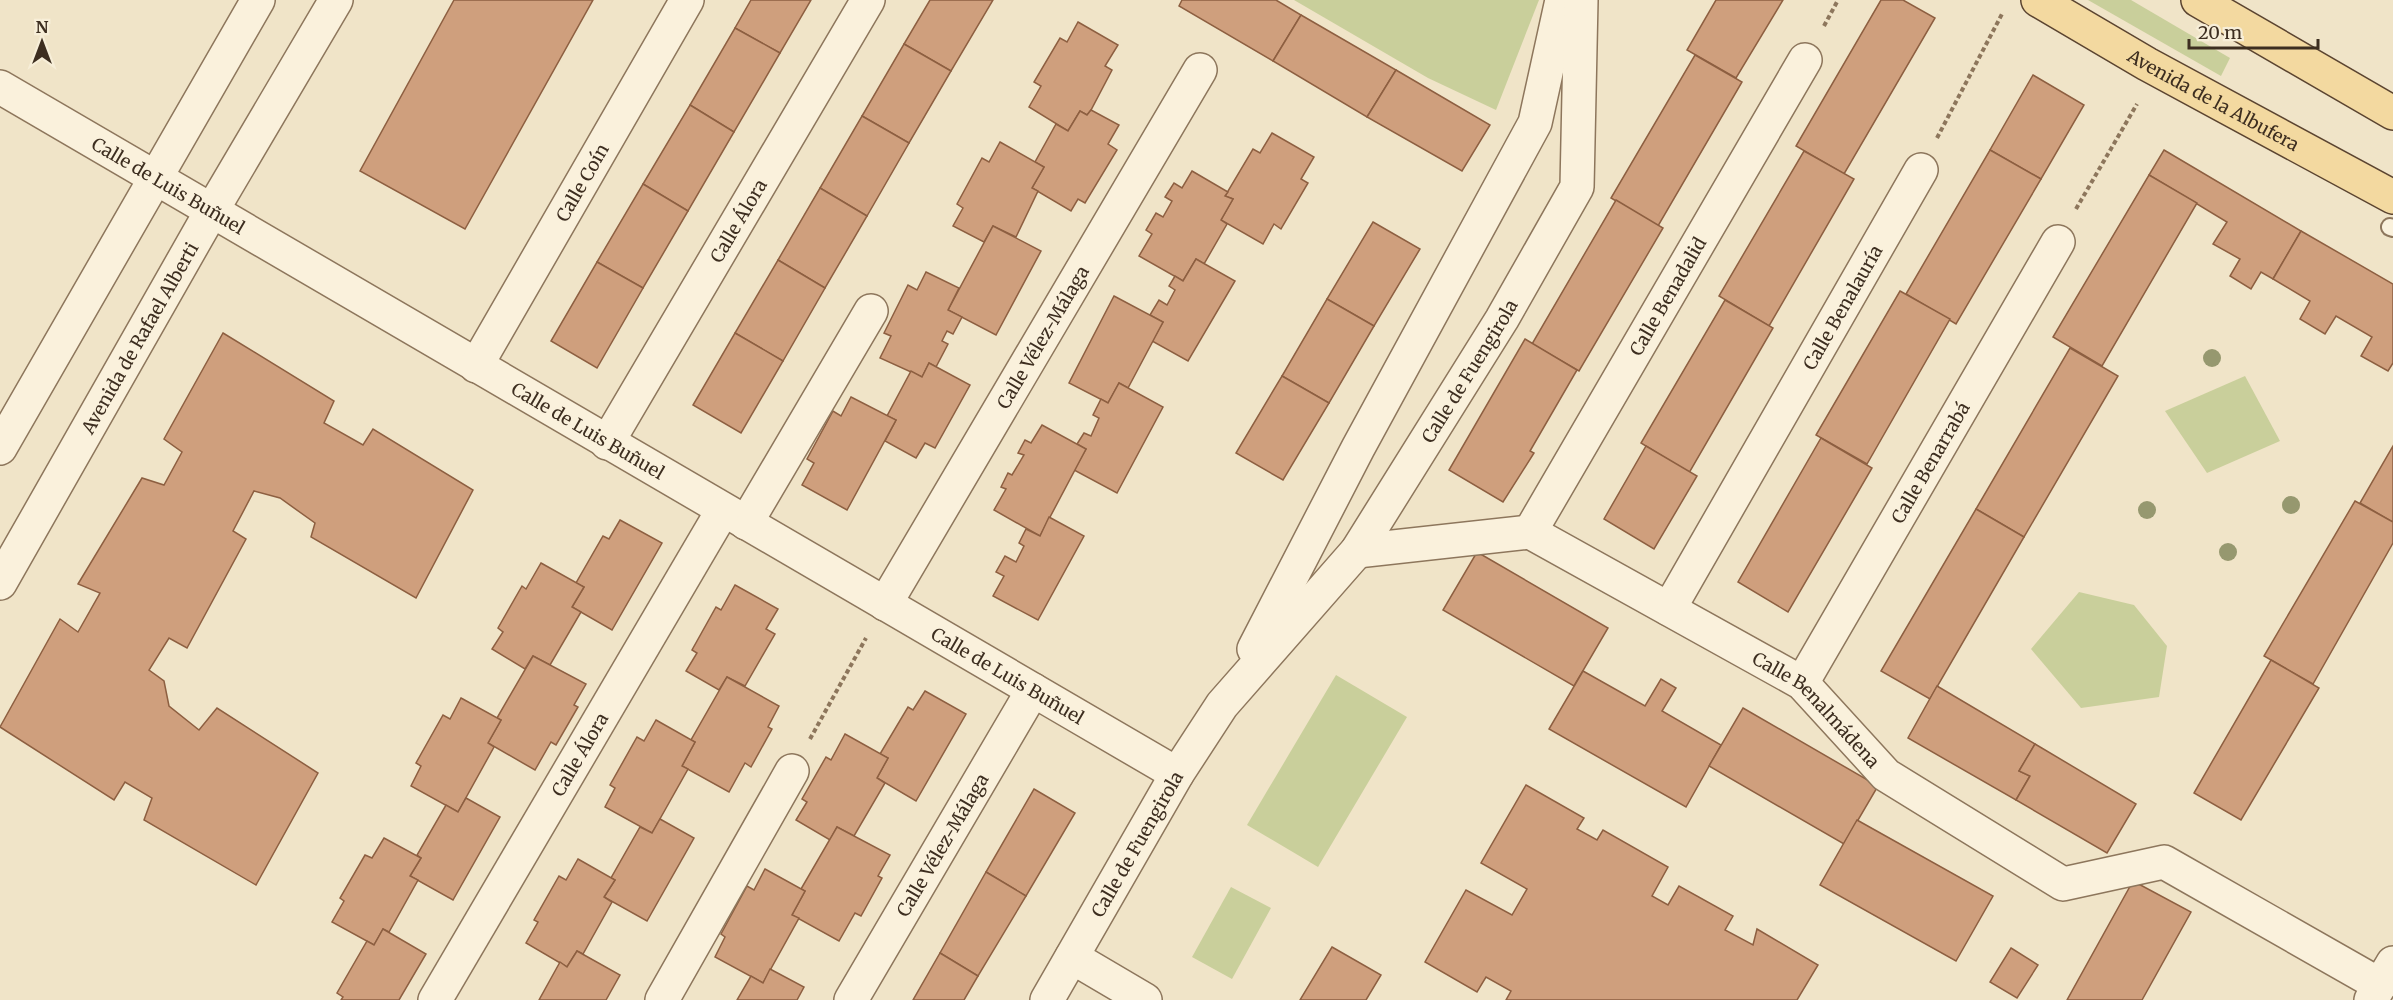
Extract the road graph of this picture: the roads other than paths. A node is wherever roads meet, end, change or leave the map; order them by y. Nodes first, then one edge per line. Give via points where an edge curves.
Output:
1 (258, 0) edge
2 (336, 0) edge
3 (687, 0) edge
4 (868, 0) edge
5 (1562, 0) edge
6 (1581, 0) edge
7 (2038, 0) edge
8 (2198, 0) edge
9 (1804, 60) dead end
10 (1200, 70) dead end
11 (0, 87) edge
12 (2393, 113) edge
13 (1921, 170) road end
14 (156, 176) junction
15 (211, 212) junction
16 (2392, 217) edge
17 (2058, 242) road end
18 (871, 311) dead end
19 (476, 366) junction
20 (607, 443) junction
21 (0, 448) edge
22 (734, 516) junction
23 (1530, 532) junction
24 (1357, 551) junction
25 (0, 583) edge
26 (885, 604) junction
27 (1669, 609) junction
28 (1802, 683) junction
29 (1033, 690) junction
30 (1232, 691) junction
31 (792, 771) road end
32 (1177, 774) junction
33 (1072, 957) junction
34 (2381, 983) edge
35 (435, 1000) edge
36 (662, 1000) edge
37 (851, 1000) edge
38 (1047, 1000) edge
39 (1145, 1000) edge

1 - 14 street
2 - 15 street, Avenida de Rafael Alberti
3 - 19 street, Calle Coín
4 - 20 street, Calle Álora
5 - 30 street, Calle de Fuengirola via 1535,123 1358,448
6 - 24 street, Calle de Fuengirola via 1577,187 1502,319
7 - 16 main road, Avenida de la Albufera
8 - 12 main road
9 - 23 street, Calle Benadalid
10 - 26 street, Calle Vélez-Málaga
11 - 14 street, Calle de Luis Buñuel
13 - 27 street, Calle Benalauría
14 - 15 street, Calle de Luis Buñuel
14 - 21 street
15 - 19 street, Calle de Luis Buñuel
15 - 25 street, Avenida de Rafael Alberti
17 - 28 street, Calle Benarrabá
18 - 22 street, Calle Álora
19 - 20 street, Calle de Luis Buñuel
20 - 22 street, Calle de Luis Buñuel
22 - 26 street, Calle de Luis Buñuel
22 - 35 street, Calle Álora
23 - 24 street
23 - 27 street, Calle Benalmádena
24 - 30 street, Calle de Fuengirola
26 - 29 street, Calle de Luis Buñuel
27 - 28 street, Calle Benalmádena
28 - 34 street, Calle Benalmádena via 1886,775 2064,884 2164,862
29 - 32 street, Calle de Luis Buñuel
29 - 37 street, Calle Vélez-Málaga
30 - 32 street, Calle de Fuengirola
31 - 36 street
32 - 33 street, Calle de Fuengirola
33 - 38 street, Calle de Fuengirola
33 - 39 street

